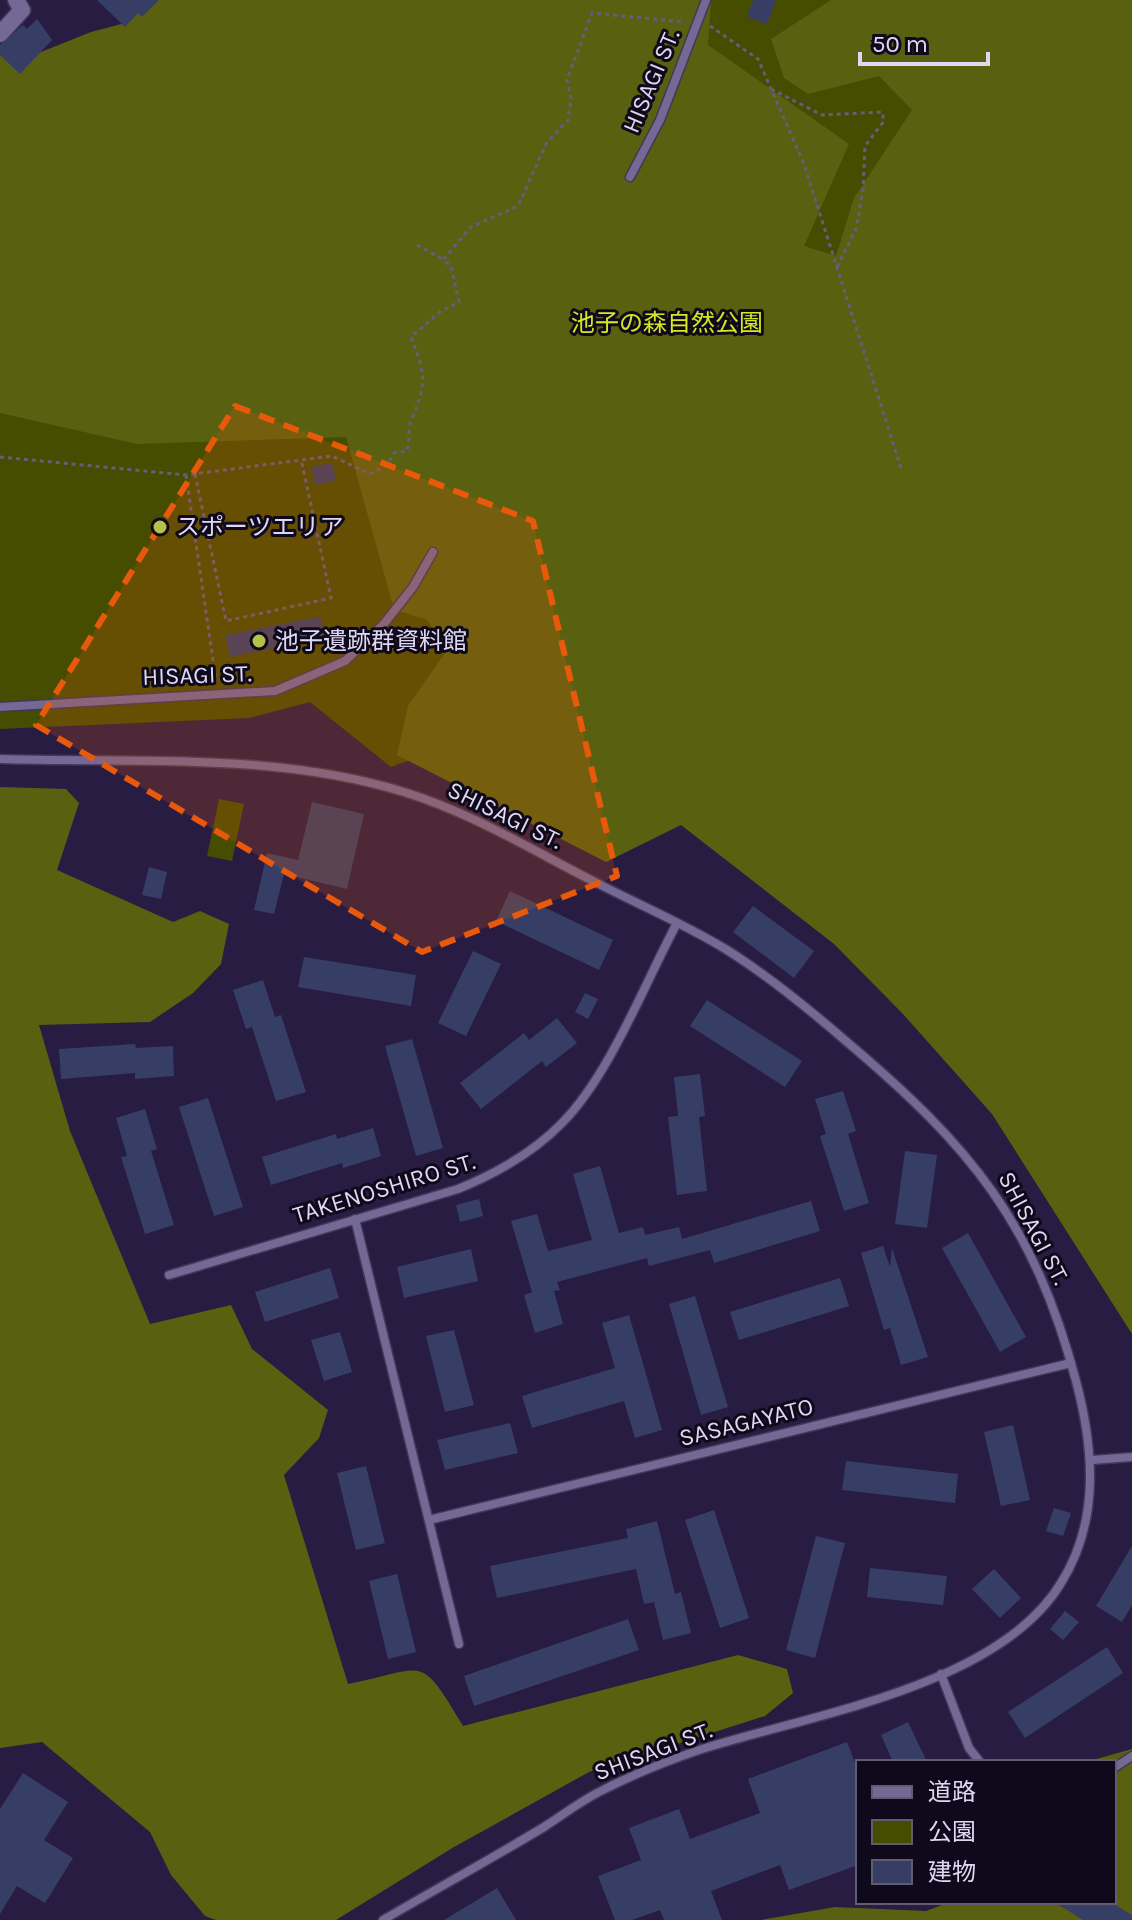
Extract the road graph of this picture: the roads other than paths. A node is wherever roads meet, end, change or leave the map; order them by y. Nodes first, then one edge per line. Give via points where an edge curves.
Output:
1 (16, 0) edge
2 (706, 0) edge
3 (0, 34) edge
4 (630, 177) dead end
5 (433, 552) dead end
6 (0, 707) edge
7 (0, 759) edge
8 (676, 925) junction
9 (355, 1219) junction
10 (169, 1275) dead end
11 (1071, 1363) junction
12 (1132, 1457) edge
13 (1092, 1460) junction
14 (429, 1520) junction
15 (459, 1644) dead end
16 (941, 1674) junction
17 (978, 1760) edge
18 (383, 1920) edge

1 - 3 street via 22,10
2 - 4 lane, HISAGI ST. via 660,120
5 - 6 lane, HISAGI ST. via 383,625 345,661 275,691
7 - 8 lane, SHISAGI ST. via 293,769 401,791 502,832
8 - 9 lane, TAKENOSHIRO ST. via 606,1061 563,1122 492,1175
8 - 11 lane, SHISAGI ST. via 775,982 892,1079 972,1160 1031,1254
9 - 10 lane, TAKENOSHIRO ST.
9 - 14 lane
11 - 13 lane, SHISAGI ST.
11 - 14 lane, SASAGAYATO
12 - 13 lane
13 - 16 lane, SHISAGI ST. via 1086,1523 1061,1585 1028,1623 997,1647
14 - 15 lane
16 - 17 lane
16 - 18 lane, SHISAGI ST. via 796,1725 667,1761 599,1791

